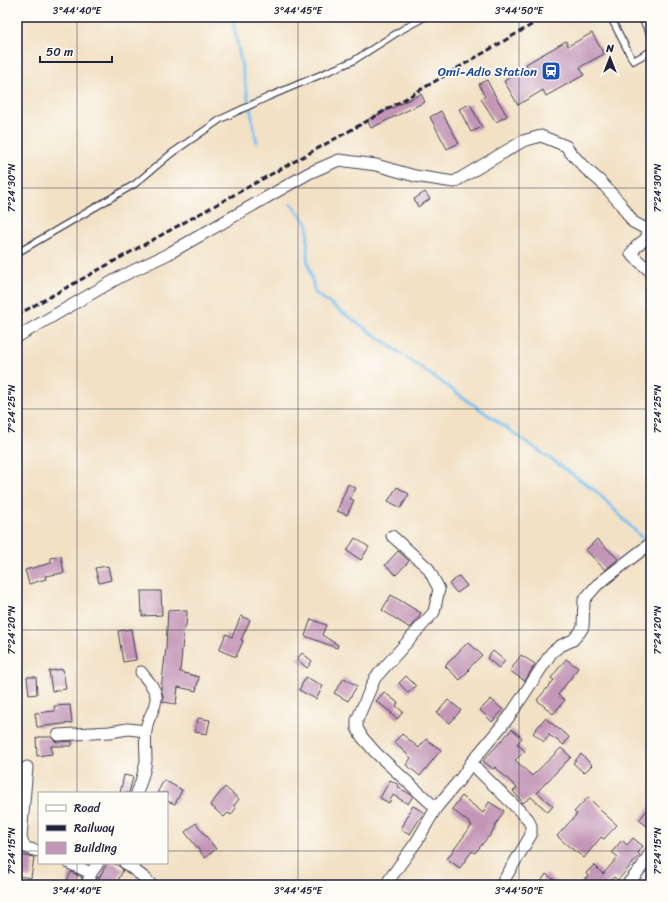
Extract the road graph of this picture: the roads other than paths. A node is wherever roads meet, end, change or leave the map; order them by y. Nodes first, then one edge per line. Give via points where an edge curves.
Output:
1 (425, 17) edge
2 (614, 17) edge
3 (640, 17) edge
4 (651, 36) edge
5 (651, 51) edge
6 (17, 253) edge
7 (651, 272) edge
8 (17, 337) edge
9 (392, 536) dead end
10 (651, 543) edge
11 (141, 672) dead end
12 (146, 731) junction
13 (58, 735) dead end
14 (471, 763) junction
15 (27, 767) dead end
16 (137, 792) edge
17 (436, 808) junction
18 (21, 846) edge
19 (38, 851) edge
20 (651, 851) edge
21 (71, 864) edge
22 (97, 864) edge
23 (126, 864) edge
24 (91, 873) junction
25 (87, 885) edge
26 (151, 885) edge
27 (388, 885) edge
28 (500, 885) edge
29 (627, 885) edge

1 - 6 lane via 403,28 353,61 221,119 172,153 135,184
2 - 5 lane via 611,18 634,61
3 - 4 lane
7 - 8 street via 631,254 648,237 646,229 633,222 620,203 566,146 541,136 523,141 454,182 415,176 376,165 339,160 309,173
9 - 17 street via 428,568 439,589 434,612 375,678 357,720 357,728 376,753
10 - 14 street via 597,584 584,600 583,627 580,632 573,640 552,652 509,717
11 - 12 street via 156,696
12 - 13 street via 128,729
12 - 16 street via 146,761
14 - 17 street
14 - 28 street via 528,819 531,826 531,836
15 - 18 street
17 - 27 street
18 - 19 street
20 - 29 street
21 - 24 street
22 - 24 street
23 - 26 street
24 - 25 street

